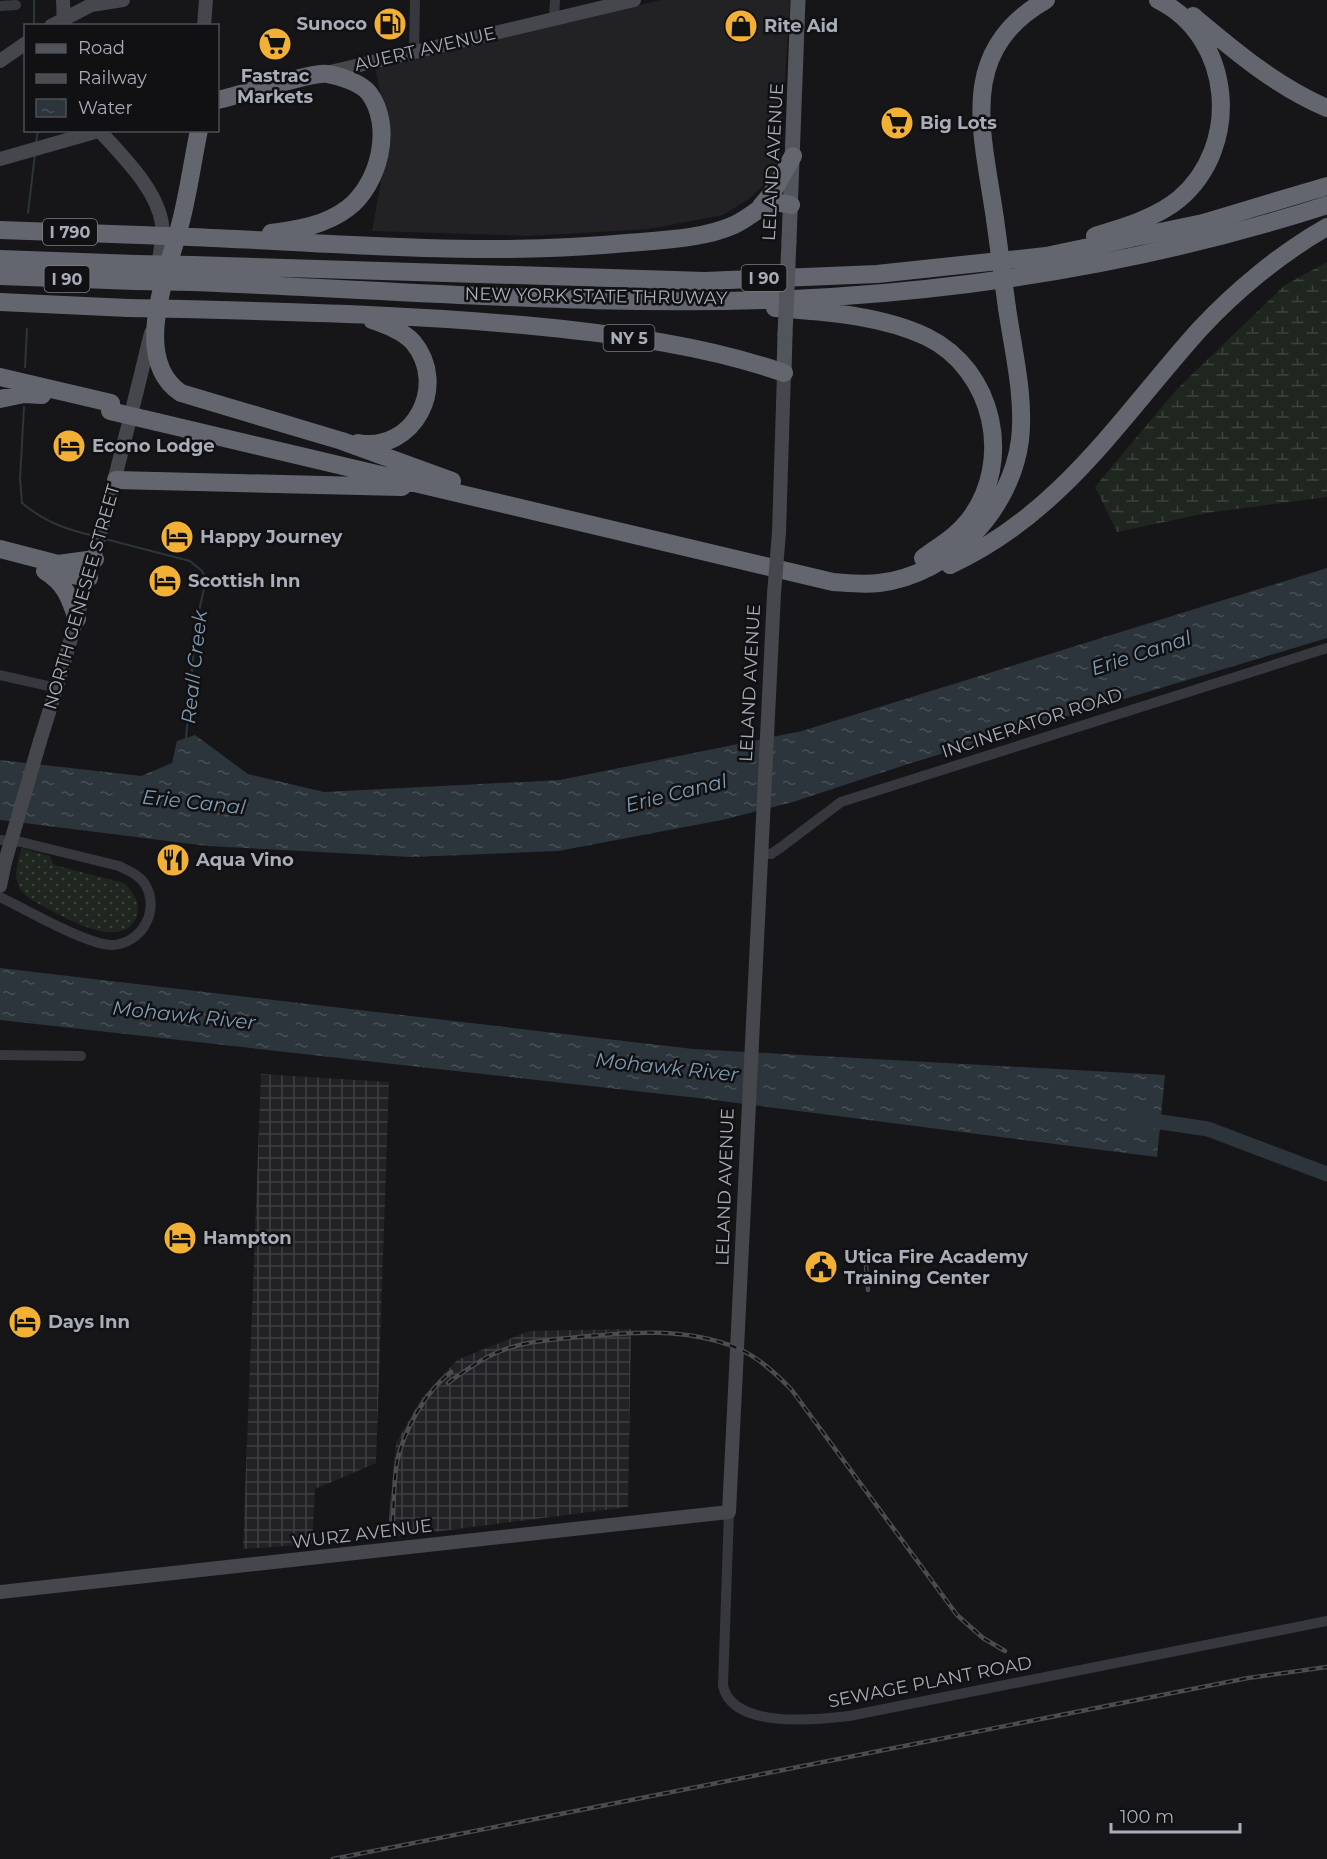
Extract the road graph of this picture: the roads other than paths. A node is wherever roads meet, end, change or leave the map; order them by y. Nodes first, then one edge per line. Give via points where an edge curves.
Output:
1 (63, 0) edge
2 (123, 0) edge
3 (206, 0) edge
4 (414, 0) edge
5 (555, 0) edge
6 (633, 0) edge
7 (798, 0) edge
8 (1034, 0) edge
9 (1046, 0) edge
10 (1158, 0) edge
11 (1171, 0) edge
12 (16, 5) dead end
13 (0, 6) edge
14 (554, 18) junction
15 (64, 21) edge
16 (204, 24) edge
17 (24, 44) edge
18 (414, 53) junction
19 (0, 61) edge
20 (326, 73) junction
21 (219, 100) edge
22 (1327, 108) edge
23 (98, 132) edge
24 (102, 132) edge
25 (199, 132) edge
26 (793, 156) junction
27 (0, 159) edge
28 (1327, 186) edge
29 (791, 205) junction
30 (1327, 205) edge
31 (760, 208) junction
32 (992, 220) junction
33 (1327, 227) edge
34 (0, 230) edge
35 (215, 238) junction
36 (0, 259) edge
37 (1011, 260) junction
38 (135, 272) junction
39 (192, 274) junction
40 (0, 276) edge
41 (663, 300) junction
42 (0, 302) edge
43 (1004, 307) junction
44 (353, 314) junction
45 (154, 323) junction
46 (784, 373) junction
47 (0, 377) edge
48 (0, 399) edge
49 (111, 407) junction
50 (156, 418) junction
51 (342, 441) junction
52 (116, 480) junction
53 (476, 490) junction
54 (454, 491) junction
55 (0, 549) edge
56 (96, 553) junction
57 (0, 560) edge
58 (916, 563) junction
59 (44, 570) junction
60 (902, 577) junction
61 (89, 578) junction
62 (77, 619) junction
63 (1327, 648) edge
64 (0, 675) edge
65 (57, 688) junction
66 (0, 840) edge
67 (761, 854) junction
68 (0, 886) edge
69 (0, 897) edge
70 (0, 1055) edge
71 (81, 1056) dead end
72 (729, 1512) junction
73 (0, 1592) edge
74 (1327, 1621) edge

1 - 15 street
2 - 15 street via 91,5
3 - 16 street
4 - 18 street
5 - 14 street
6 - 14 street, AUERT AVENUE
7 - 26 main road, LELAND AVENUE
8 - 32 highway via 1014,15 991,43 981,63 975,90 974,111
9 - 32 highway via 999,40 982,83 980,109
10 - 37 highway via 1197,32 1216,69 1221,120 1209,161 1180,199 1156,213 1126,226
11 - 22 highway via 1263,74 1294,94
12 - 13 street
14 - 18 street, AUERT AVENUE
17 - 19 street
18 - 20 street, AUERT AVENUE
20 - 21 highway, AUERT AVENUE
20 - 35 highway via 361,86 375,104 381,140 378,161 366,187 348,208 315,225
23 - 27 street
24 - 45 street via 145,187 162,223
25 - 45 highway, NORTH GENESEE STREET
26 - 29 main road, LELAND AVENUE
26 - 31 highway
28 - 37 highway, NEW YORK STATE THRUWAY / I 90 via 1203,223
29 - 31 highway via 776,201
29 - 46 main road, LELAND AVENUE, bridge
30 - 41 highway, NEW YORK STATE THRUWAY / I 90 via 1195,243 1041,274 828,297
31 - 35 highway via 733,225 713,231 588,247 401,247
32 - 43 highway, bridge
33 - 60 highway via 1270,266 1202,327 1064,486 1030,517 952,564
34 - 35 highway, I 790, bridge
36 - 38 highway, NEW YORK STATE THRUWAY / I 90
37 - 39 highway, NEW YORK STATE THRUWAY / I 90 via 878,274 705,281
38 - 39 highway, NEW YORK STATE THRUWAY / I 90, bridge
38 - 40 highway, NEW YORK STATE THRUWAY / I 90
39 - 41 highway, NEW YORK STATE THRUWAY / I 90
41 - 58 highway via 806,310 859,318 901,327 926,337 955,356 980,387 989,409 993,454 987,485 968,520
42 - 44 highway, NY 5, bridge
43 - 58 highway via 1014,423 1003,479 962,537
43 - 60 highway via 1021,413 1014,466 990,514 970,538 928,567
44 - 46 highway, NY 5 via 579,330 688,349
44 - 51 highway via 384,324 412,342 427,371 429,386 418,418 396,437 377,444
45 - 51 highway via 159,364 171,386 196,398
45 - 52 street, NORTH GENESEE STREET
46 - 67 street, LELAND AVENUE, bridge
47 - 49 highway
48 - 49 highway via 36,393
49 - 50 highway, bridge
50 - 53 highway
50 - 54 highway
51 - 53 highway
52 - 54 highway
52 - 56 street, NORTH GENESEE STREET
53 - 58 highway via 836,571 863,573
54 - 60 highway via 833,582 881,583
55 - 56 highway via 58,564
56 - 61 street, NORTH GENESEE STREET
57 - 59 highway
59 - 61 highway
59 - 62 highway via 66,589
61 - 62 street, NORTH GENESEE STREET
62 - 65 street, NORTH GENESEE STREET
63 - 67 street, INCINERATOR ROAD via 841,802 771,854
64 - 65 street
65 - 68 street, NORTH GENESEE STREET, bridge
66 - 69 street via 133,872 144,882 151,908 144,928 126,943 107,945
67 - 72 street, LELAND AVENUE
70 - 71 street
72 - 73 street, WURZ AVENUE
72 - 74 street, SEWAGE PLANT ROAD via 723,1686 731,1704 749,1713 791,1719 849,1716

